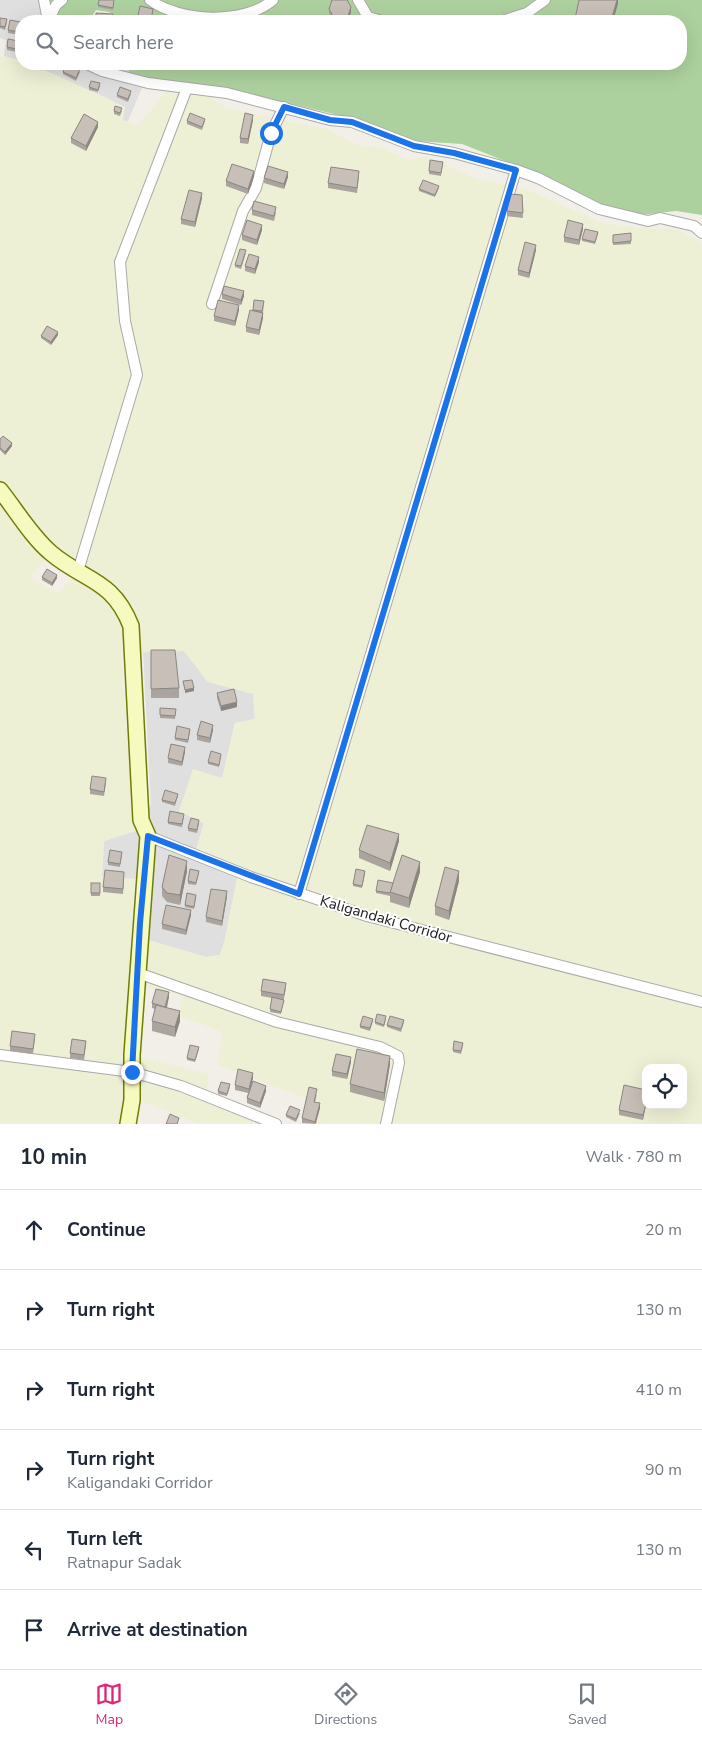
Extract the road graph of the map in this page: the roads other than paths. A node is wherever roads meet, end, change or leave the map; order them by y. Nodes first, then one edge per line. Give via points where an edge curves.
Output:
1 (44, 0) edge
2 (62, 0) edge
3 (150, 0) edge
4 (273, 0) edge
5 (358, 0) edge
6 (545, 0) edge
7 (47, 15) edge
8 (51, 15) edge
9 (184, 15) edge
10 (229, 15) edge
11 (367, 15) edge
12 (520, 15) edge
13 (100, 70) edge
14 (187, 88) junction
15 (284, 107) junction
16 (516, 170) junction
17 (702, 233) edge
18 (212, 304) dead end
19 (0, 490) edge
20 (78, 571) junction
21 (148, 836) junction
22 (299, 894) junction
23 (138, 973) junction
24 (702, 1002) edge
25 (0, 1055) edge
26 (132, 1072) junction
27 (128, 1124) edge
28 (276, 1124) edge
29 (386, 1124) edge

1 - 7 street
2 - 8 street
3 - 9 street via 163,10
4 - 10 street via 247,14
5 - 11 street
6 - 12 street
13 - 14 street via 148,83
14 - 15 street via 227,93
14 - 20 street via 120,262 125,321 137,375
15 - 16 street via 330,120 352,122 414,146
15 - 18 street via 271,133 256,188 242,211
16 - 17 street via 599,209 648,221 660,218 694,226
16 - 22 street
19 - 20 main road via 50,552
20 - 21 main road via 113,594 124,608 131,626 141,820
21 - 22 street, Kaligandaki Corridor
21 - 23 main road
22 - 24 street, Kaligandaki Corridor via 367,916
23 - 26 main road
23 - 29 street via 278,1022 380,1047 398,1056
25 - 26 street
26 - 27 main road
26 - 28 street via 182,1086

